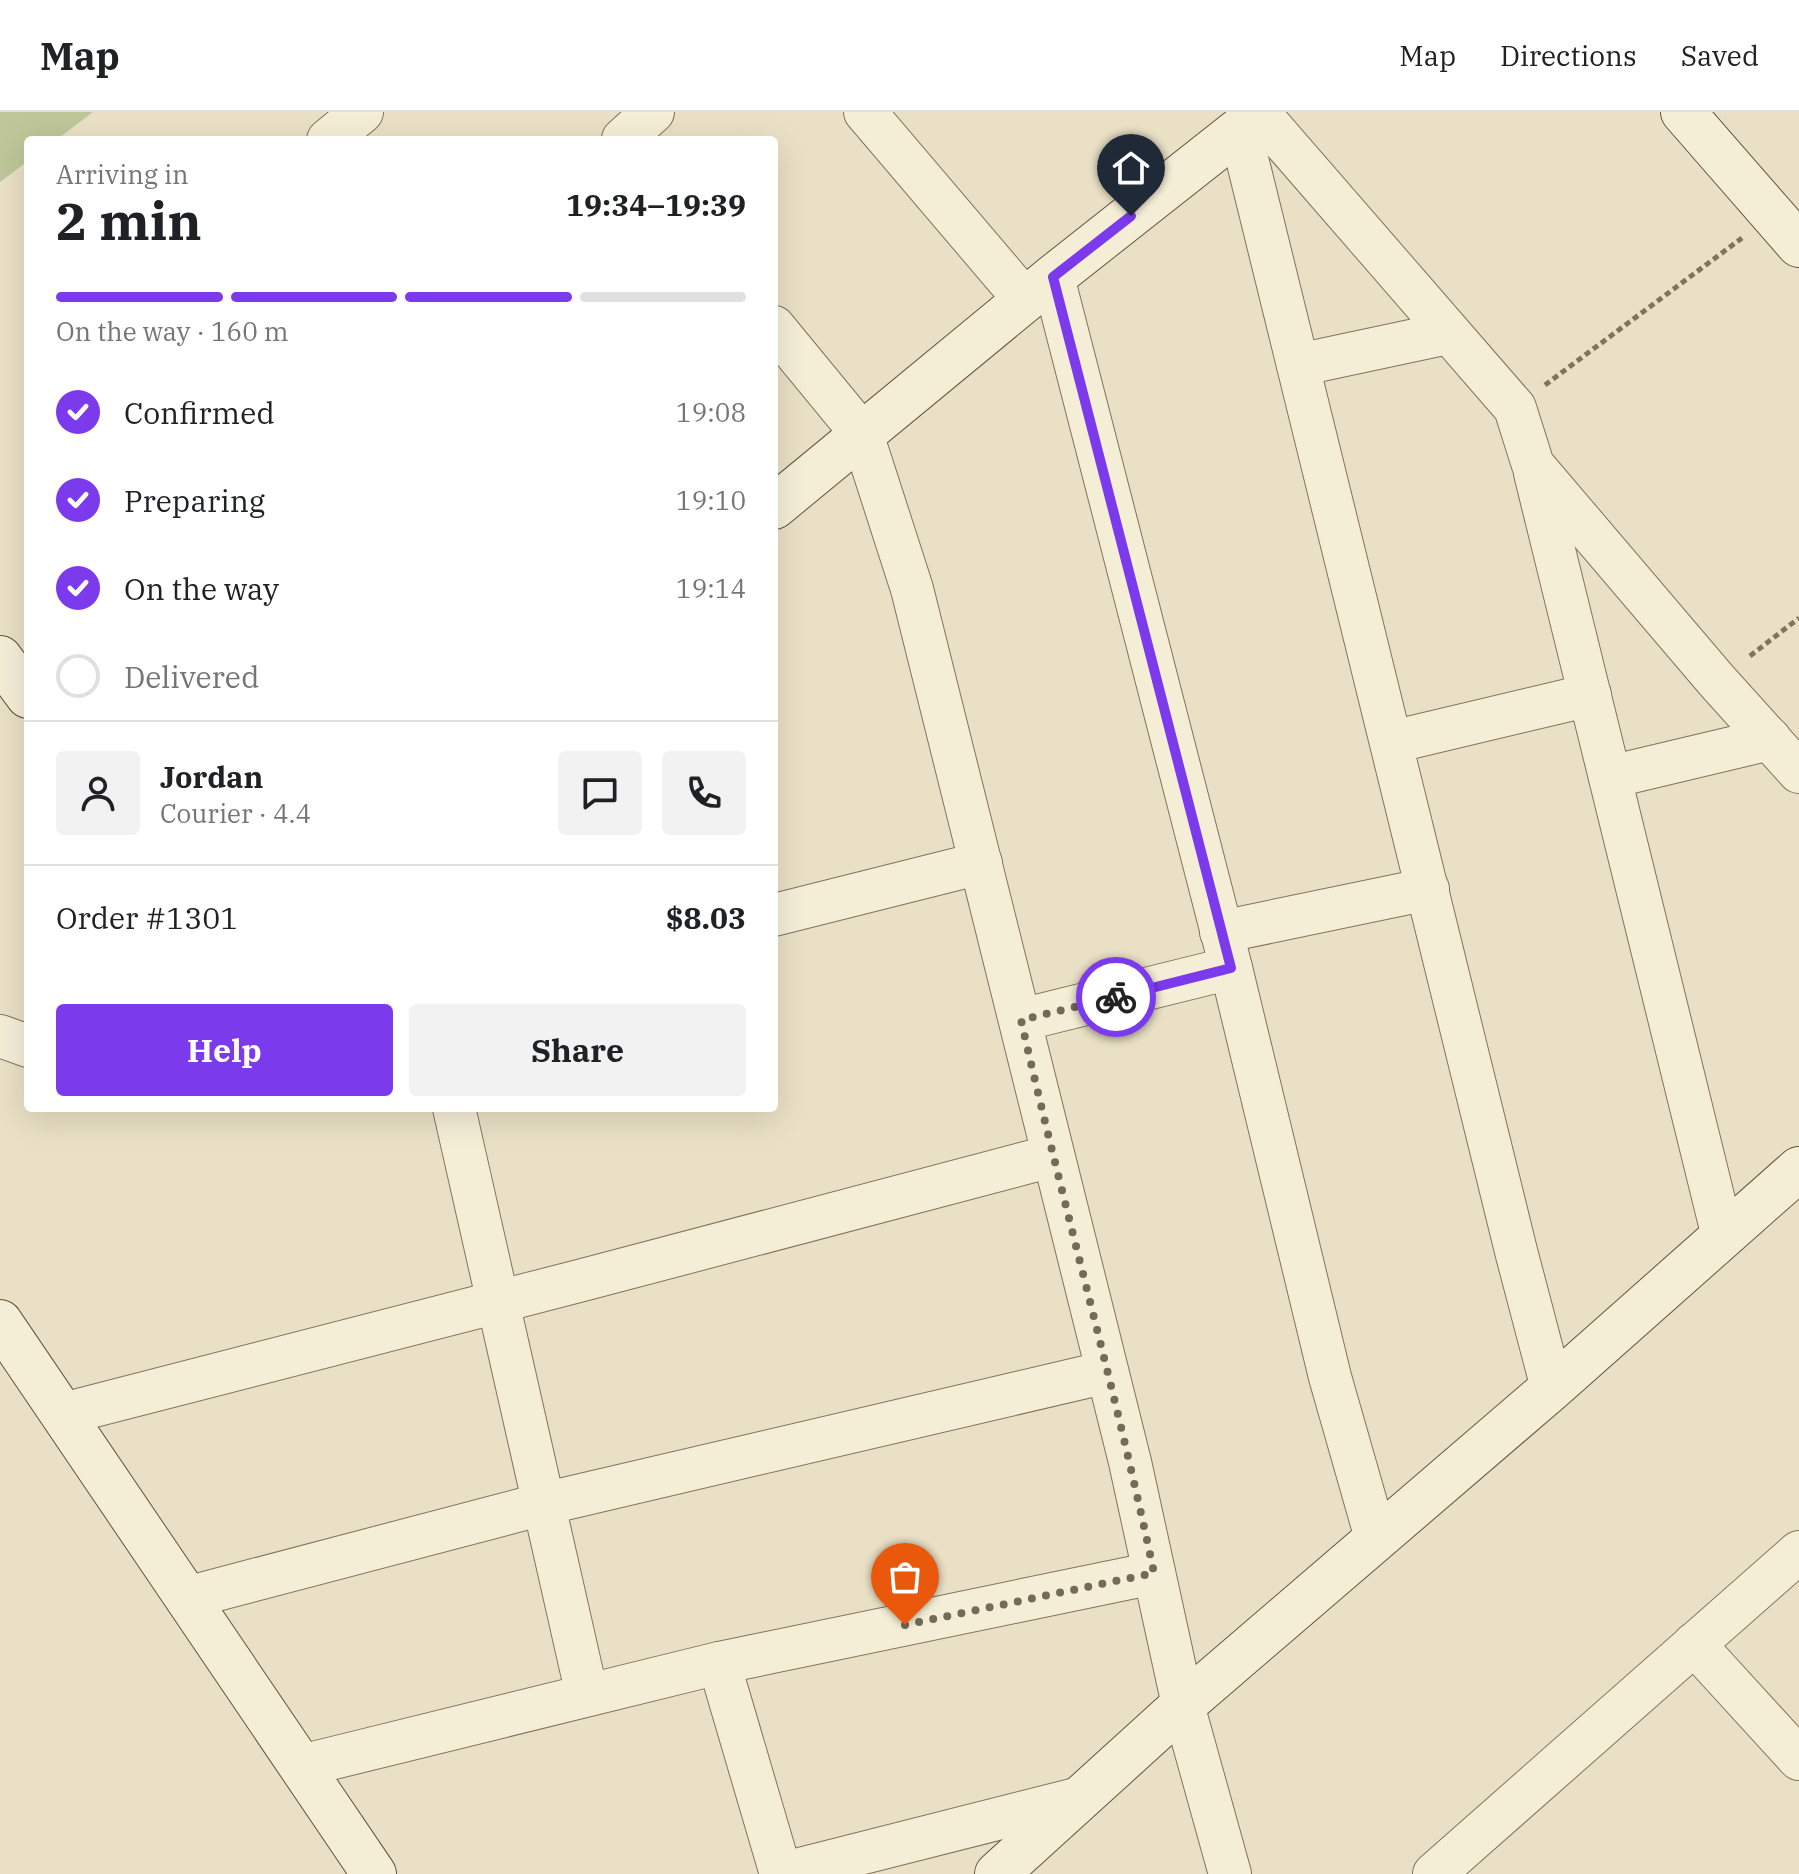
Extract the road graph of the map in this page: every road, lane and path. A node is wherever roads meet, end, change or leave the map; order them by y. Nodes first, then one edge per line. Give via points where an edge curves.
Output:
1 (362, 112) edge
2 (865, 112) edge
3 (1683, 112) edge
4 (1255, 117) edge
5 (333, 136) edge
6 (1787, 230) edge
7 (1039, 289) junction
8 (778, 332) edge
9 (1448, 333) junction
10 (1298, 365) junction
11 (1515, 408) junction
12 (862, 434) junction
13 (1533, 465) junction
14 (778, 504) edge
15 (1799, 618) edge
16 (0, 658) edge
17 (1717, 681) junction
18 (24, 691) edge
19 (1590, 695) junction
20 (1770, 739) junction
21 (1392, 742) junction
22 (1799, 772) edge
23 (1610, 777) junction
24 (981, 863) junction
25 (1428, 889) junction
26 (778, 914) edge
27 (1226, 950) junction
28 (1021, 1020) junction
29 (0, 1036) edge
30 (24, 1045) edge
31 (455, 1112) edge
32 (1052, 1156) junction
33 (1799, 1169) edge
34 (1723, 1237) junction
35 (498, 1301) junction
36 (0, 1322) edge
37 (1107, 1372) junction
38 (1552, 1388) junction
39 (63, 1414) junction
40 (543, 1504) junction
41 (1376, 1538) junction
42 (1799, 1552) edge
43 (1154, 1573) junction
44 (186, 1598) junction
45 (1694, 1644) junction
46 (719, 1663) junction
47 (587, 1695) junction
48 (1183, 1705) junction
49 (1799, 1759) edge
50 (301, 1766) junction
51 (1080, 1798) junction
52 (374, 1874) edge
53 (780, 1874) edge
54 (997, 1874) edge
55 (1230, 1874) edge
56 (1434, 1874) edge

1 - 5 street
2 - 7 street
3 - 6 street
4 - 7 street
4 - 9 street
4 - 10 street
6 - 11 path
7 - 12 street
7 - 27 street
8 - 12 street
9 - 10 street
9 - 11 street
10 - 21 street
11 - 13 street
12 - 14 street
12 - 24 street via 912,589
13 - 17 street
13 - 19 street
15 - 17 path
16 - 18 street
17 - 20 street
19 - 21 street
19 - 23 street
20 - 22 street
20 - 23 street
21 - 25 street
23 - 34 street
24 - 26 street
24 - 28 street
25 - 27 street
25 - 38 street
27 - 28 street
27 - 41 street via 1330,1377
28 - 32 street
29 - 30 street
31 - 35 street
32 - 35 street
32 - 37 street
33 - 34 street
34 - 38 street
35 - 39 street
35 - 40 street
36 - 39 street
37 - 40 street
37 - 43 street
38 - 41 street
39 - 44 street
40 - 44 street
40 - 47 street
41 - 48 street
42 - 45 street
43 - 46 street
43 - 48 street
44 - 50 street
45 - 49 street
45 - 56 street
46 - 47 street
46 - 53 street
47 - 50 street
48 - 51 street
48 - 55 street
50 - 52 street
51 - 53 street
51 - 54 street

